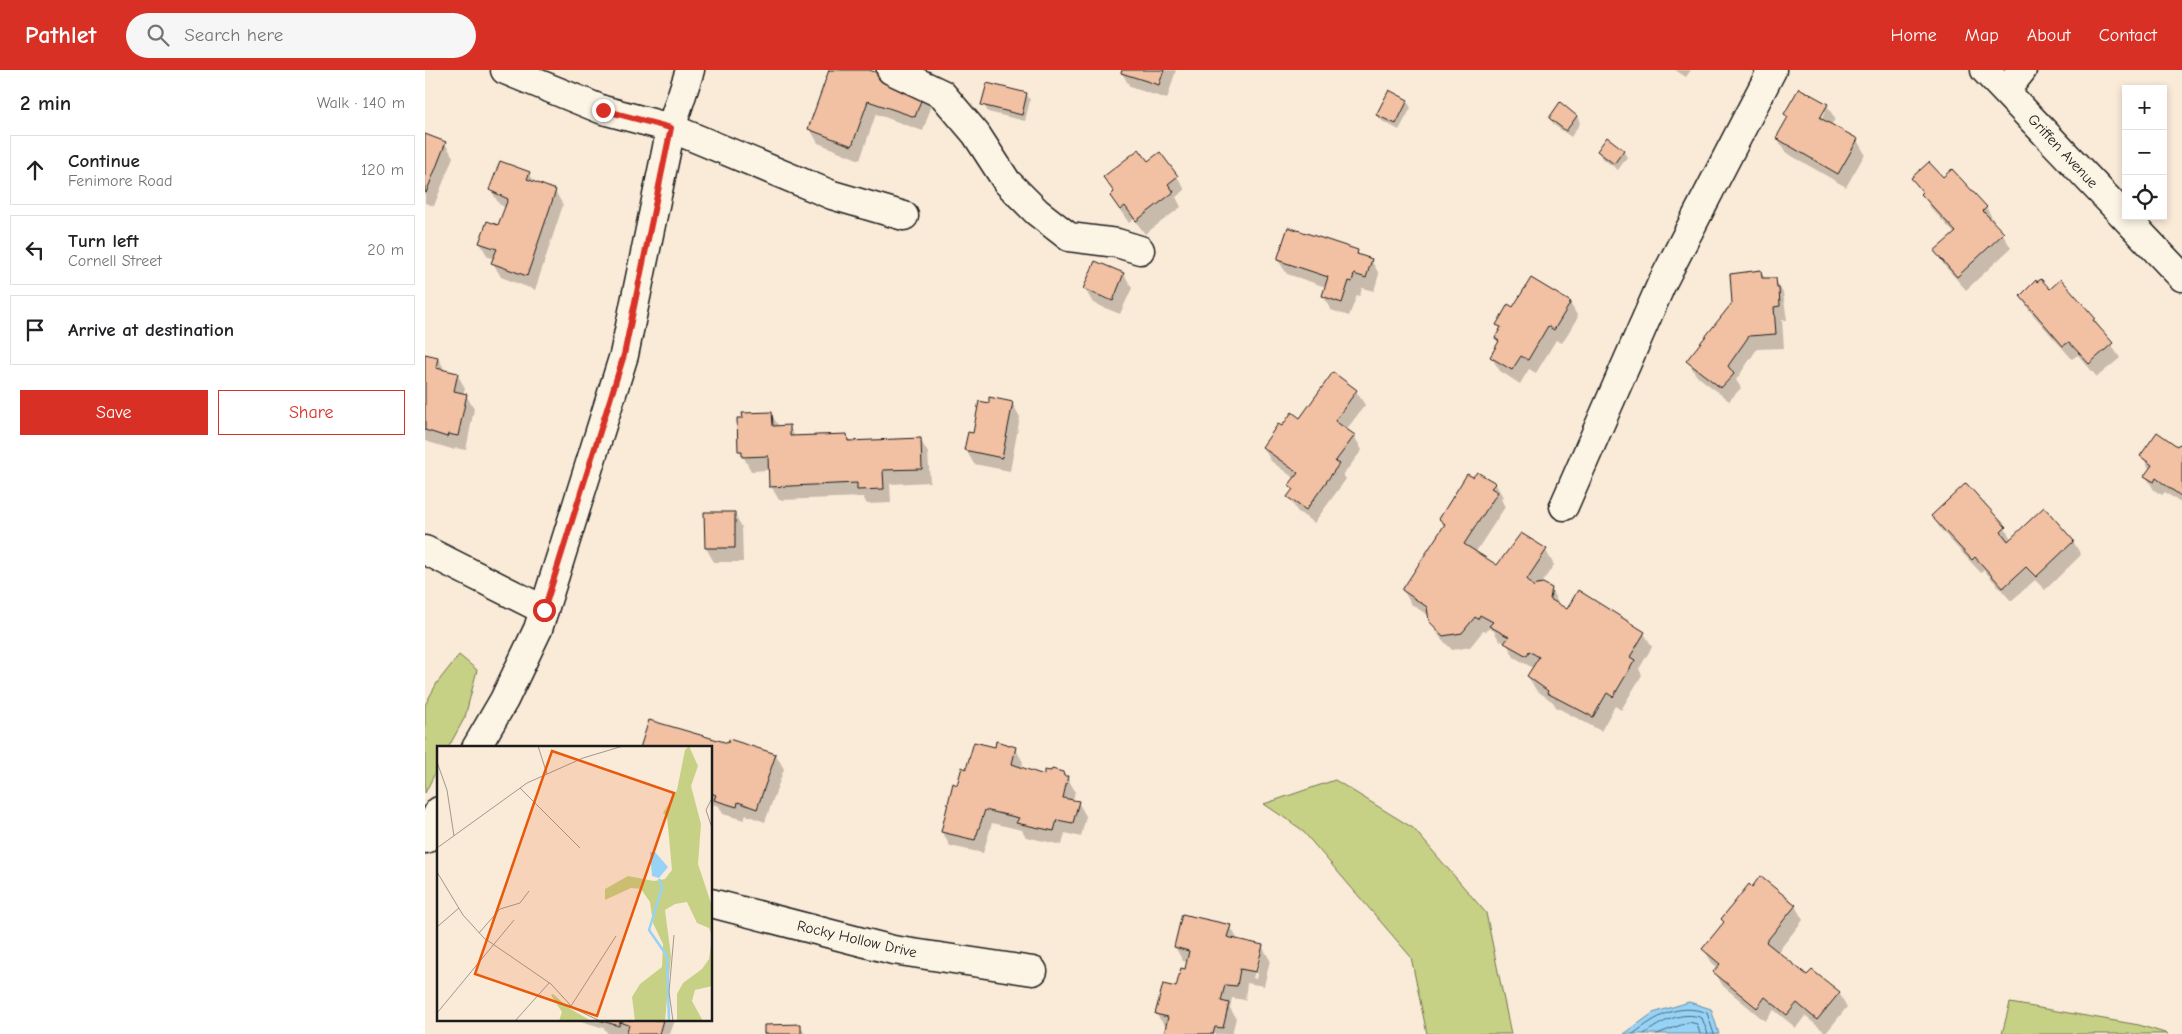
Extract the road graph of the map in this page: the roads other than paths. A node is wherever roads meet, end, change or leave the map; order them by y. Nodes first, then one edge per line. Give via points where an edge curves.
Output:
1 (505, 70) edge
2 (690, 70) edge
3 (891, 70) edge
4 (1772, 70) edge
5 (1985, 70) edge
6 (2014, 80) edge
7 (671, 128) junction
8 (904, 216) dead end
9 (1139, 250) dead end
10 (2182, 277) edge
11 (1564, 506) dead end
12 (425, 550) edge
13 (544, 610) junction
14 (477, 746) edge
15 (713, 904) edge
16 (1033, 971) dead end

1 - 7 street via 603,110
2 - 7 street
3 - 9 street via 942,94 976,134 1007,182 1037,212 1069,237 1117,243
4 - 11 street via 1661,285
5 - 6 street, Griffen Avenue
6 - 10 street, Griffen Avenue
7 - 8 street via 832,195
7 - 13 street via 624,355
12 - 13 street
13 - 14 street via 504,700
15 - 16 street, Rocky Hollow Drive via 893,950

